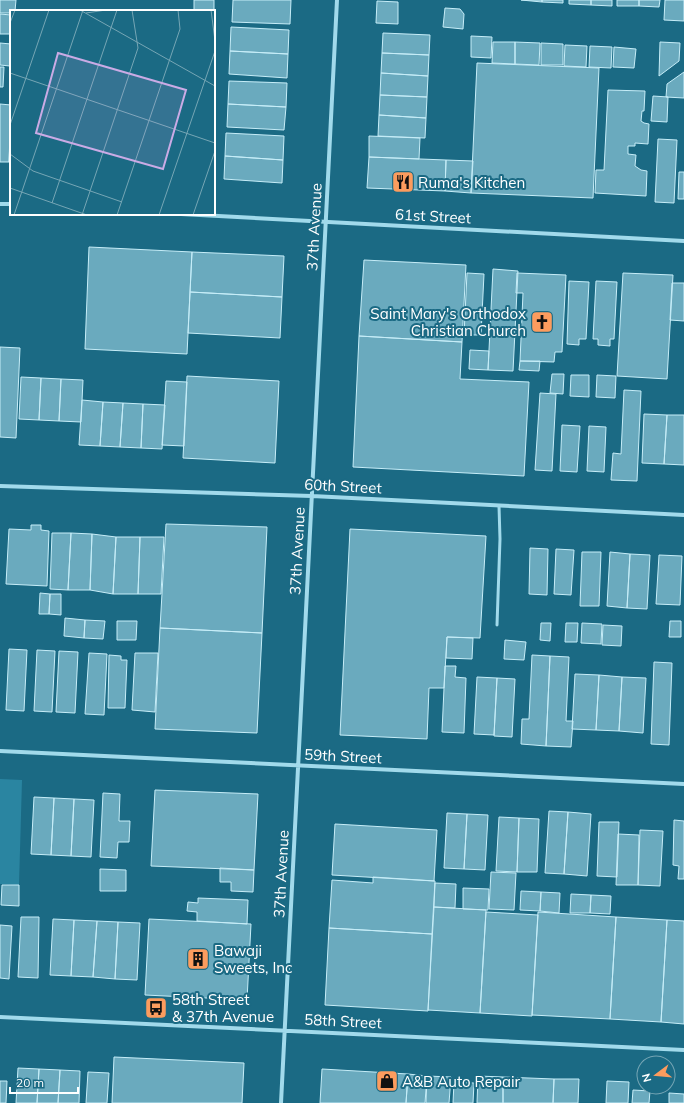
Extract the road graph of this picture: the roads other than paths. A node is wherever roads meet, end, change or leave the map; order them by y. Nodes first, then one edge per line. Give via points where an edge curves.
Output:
1 (337, 0) edge
2 (199, 215) edge
3 (326, 222) junction
4 (684, 241) edge
5 (0, 486) edge
6 (312, 496) junction
7 (499, 506) junction
8 (684, 515) edge
9 (497, 625) dead end
10 (0, 751) edge
11 (298, 766) junction
12 (684, 784) edge
13 (0, 1017) edge
14 (285, 1030) junction
15 (684, 1050) edge
16 (281, 1103) edge

1 - 3 street, 37th Avenue
2 - 3 street, 61st Street
3 - 4 street, 61st Street
3 - 6 street, 37th Avenue
5 - 6 street, 60th Street
6 - 7 street, 60th Street
6 - 11 street, 37th Avenue
7 - 8 street, 60th Street
7 - 9 lane
10 - 11 street, 59th Street
11 - 12 street, 59th Street
11 - 14 street, 37th Avenue
13 - 14 street, 58th Street
14 - 15 street, 58th Street
14 - 16 street, 37th Avenue

